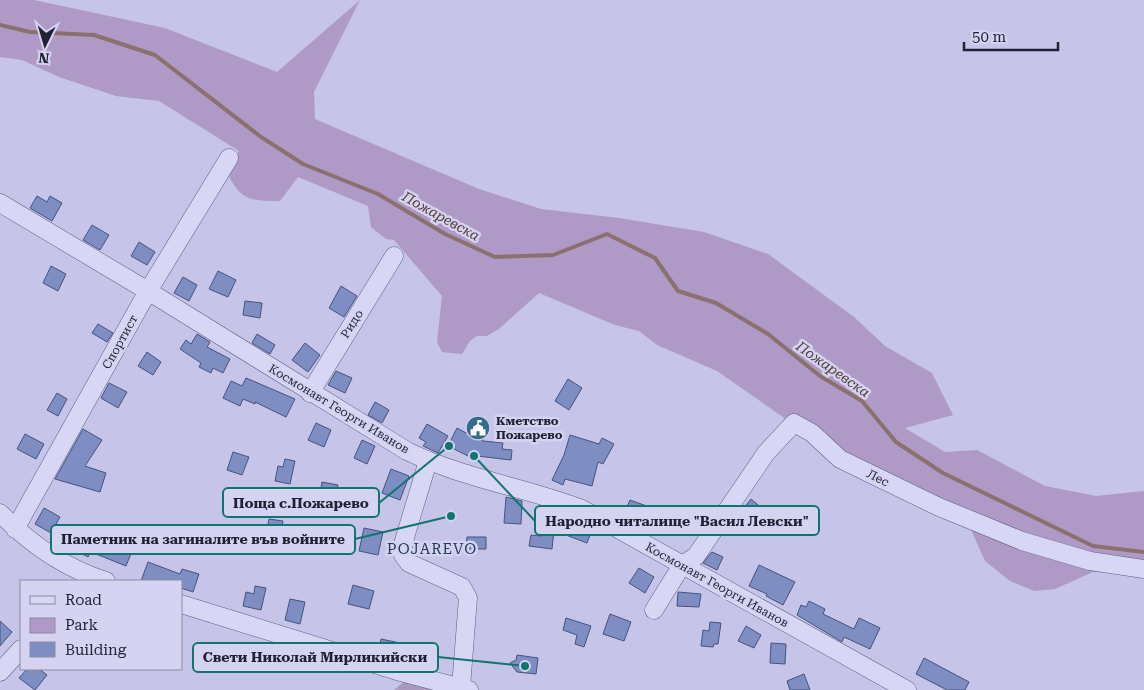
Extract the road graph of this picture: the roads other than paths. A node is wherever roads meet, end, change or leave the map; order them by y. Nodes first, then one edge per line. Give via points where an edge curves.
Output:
1 (229, 158) dead end
2 (0, 203) edge
3 (394, 256) dead end
4 (148, 291) junction
5 (310, 393) junction
6 (428, 461) junction
7 (0, 513) edge
8 (15, 529) junction
9 (682, 565) junction
10 (1144, 569) edge
11 (86, 579) edge
12 (182, 604) edge
13 (654, 610) dead end
14 (20, 650) edge
15 (0, 672) edge
16 (465, 689) edge
17 (907, 690) edge

1 - 4 street, Спортист
2 - 4 street, Космонавт Георги Иванов
3 - 5 street, Ридо
4 - 5 street, Космонавт Георги Иванов
4 - 8 street, Спортист
5 - 6 street, Космонавт Георги Иванов
6 - 9 street, Космонавт Георги Иванов via 582,509
6 - 16 street via 403,544 404,555 409,563 462,587 468,598
7 - 8 street
8 - 11 street
9 - 10 street, Лес via 696,556 766,453 794,423 812,433 840,459 939,507 1022,541 1090,561
9 - 13 street
9 - 17 street, Космонавт Георги Иванов
12 - 16 street
14 - 15 street

